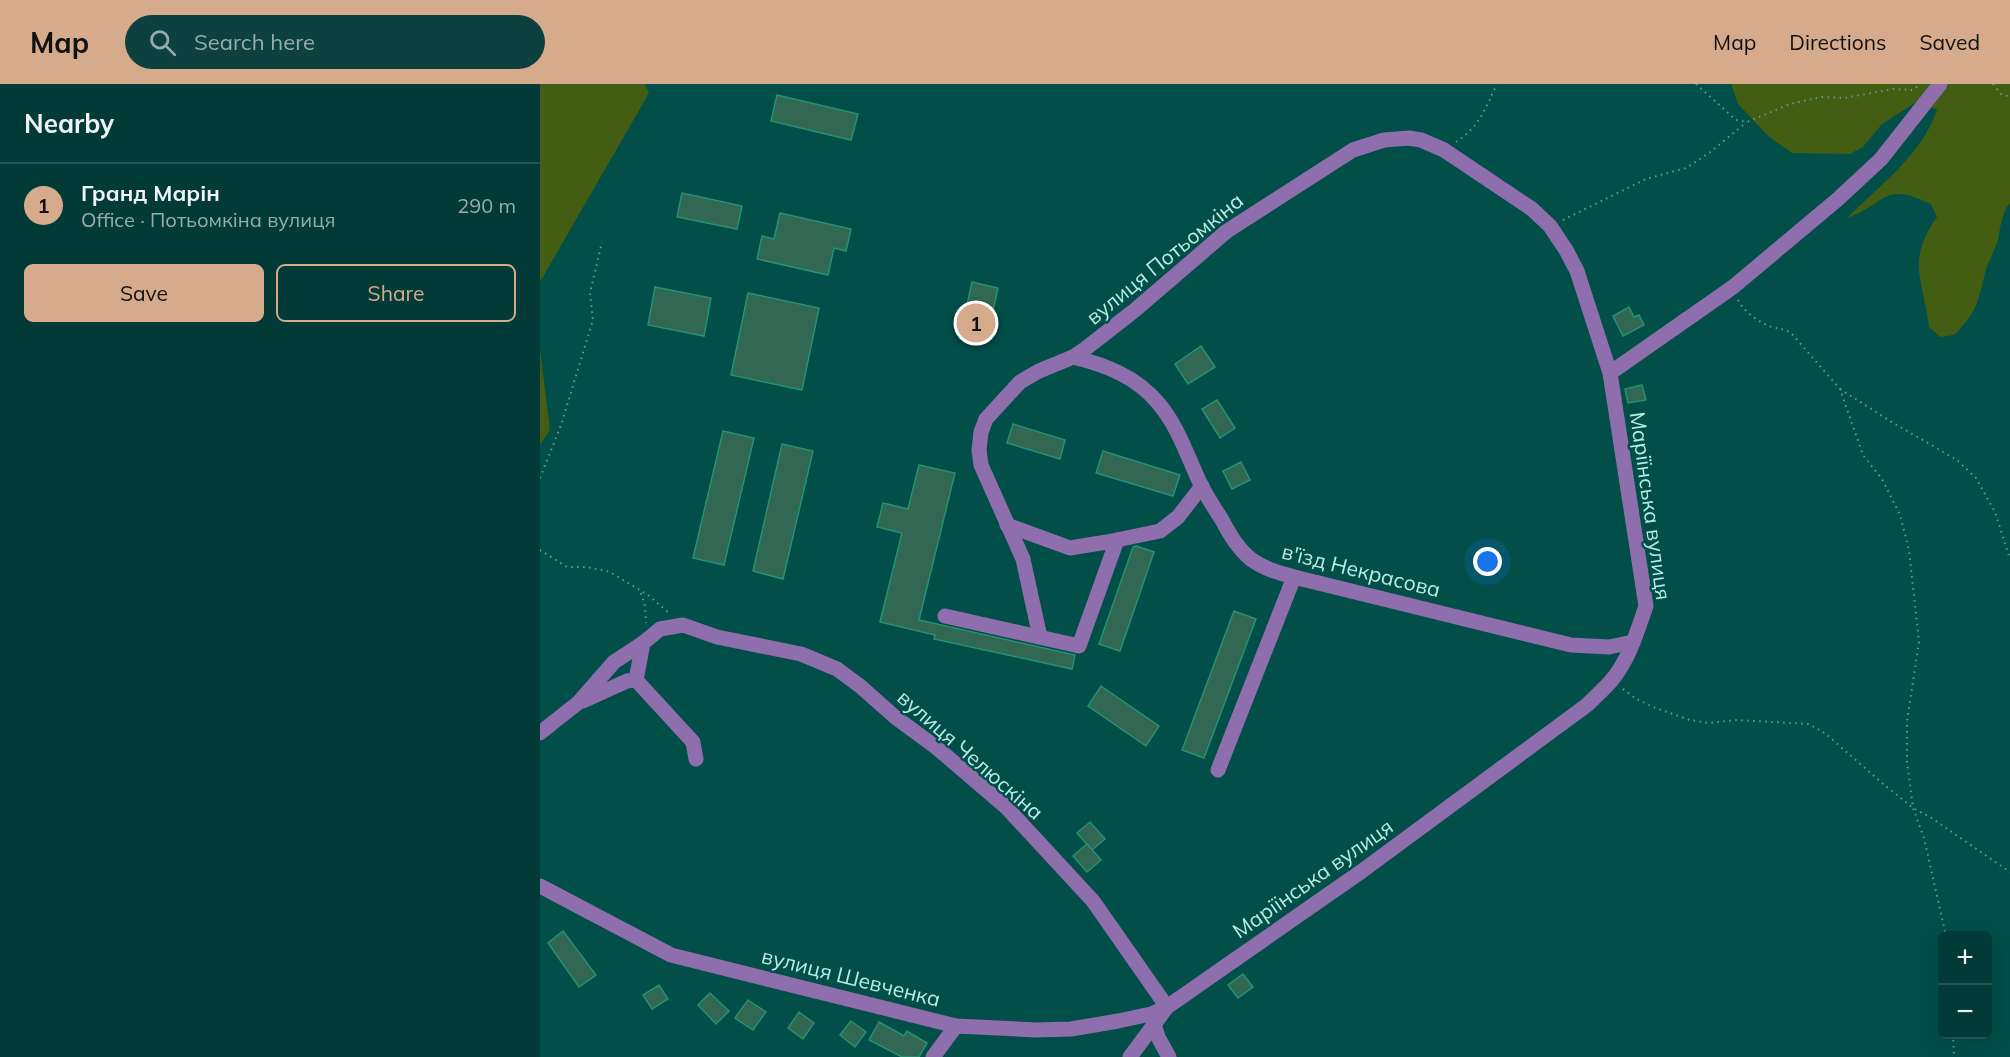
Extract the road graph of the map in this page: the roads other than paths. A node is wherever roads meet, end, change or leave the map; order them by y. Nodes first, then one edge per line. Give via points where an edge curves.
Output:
1 (1940, 84) edge
2 (1073, 357) junction
3 (1610, 373) junction
4 (1202, 486) junction
5 (1007, 525) junction
6 (1117, 540) junction
7 (1294, 577) junction
8 (945, 616) dead end
9 (1040, 638) junction
10 (1633, 642) junction
11 (643, 643) junction
12 (636, 680) junction
13 (579, 702) junction
14 (540, 733) edge
15 (696, 759) dead end
16 (1218, 770) dead end
17 (540, 886) edge
18 (1167, 1007) junction
19 (1154, 1024) junction
20 (956, 1026) junction
21 (933, 1057) edge
22 (1130, 1057) edge
23 (1169, 1057) edge

1 - 3 street via 1881,159 1822,213 1733,286
2 - 3 street, вулиця Потьомкіна via 1227,231 1353,150 1397,138 1421,140 1444,150 1532,208 1550,226 1577,271
2 - 4 street, в'їзд Некрасова via 1097,362 1141,386 1173,423
2 - 5 street via 1020,382 986,419 981,432 981,465
3 - 10 street, Маріїнська вулиця via 1646,606
4 - 6 street via 1178,517 1160,531
4 - 7 street, в'їзд Некрасова via 1244,552 1262,566
5 - 6 street via 1070,548
5 - 9 street via 1023,559
6 - 9 street via 1079,646
7 - 10 street, в'їзд Некрасова via 1571,645 1609,647
7 - 16 street
8 - 9 street
10 - 18 street, Маріїнська вулиця via 1612,680 1587,705 1381,857
11 - 12 street
11 - 13 street via 614,662
11 - 18 street, вулиця Челюскіна via 660,629 683,625 717,638 801,654 837,669 1006,807 1093,902
12 - 13 street
12 - 15 street via 693,742
13 - 14 street
17 - 20 street, вулиця Шевченка via 671,955
18 - 19 street, Маріїнська вулиця
18 - 20 street, вулиця Шевченка via 1118,1022 1071,1029
19 - 22 street, Маріїнська вулиця
19 - 23 street
20 - 21 street

